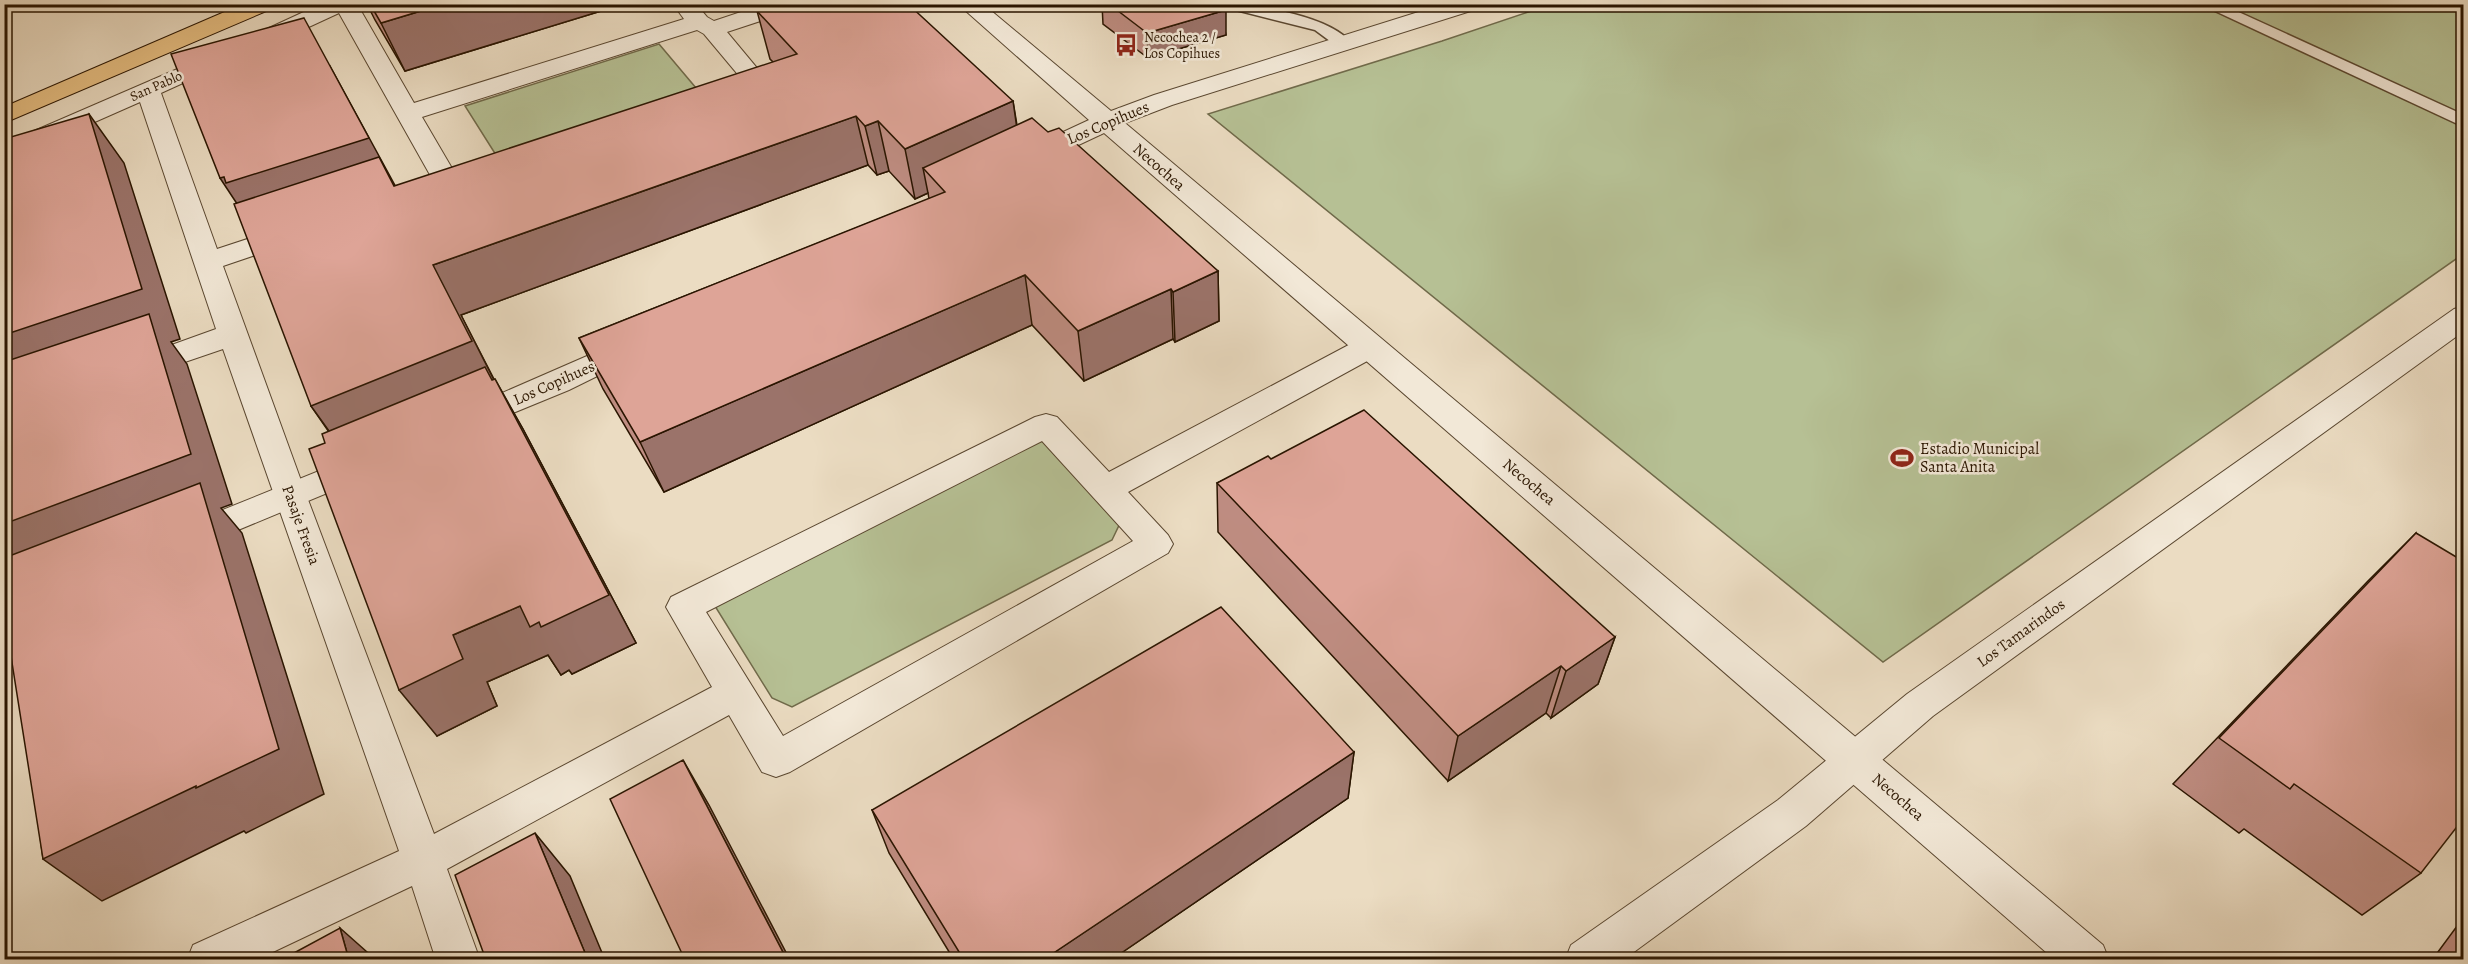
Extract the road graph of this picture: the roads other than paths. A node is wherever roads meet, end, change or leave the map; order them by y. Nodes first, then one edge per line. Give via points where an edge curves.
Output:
1 (263, 4) edge
2 (343, 4) edge
3 (789, 4) edge
4 (969, 4) edge
5 (1229, 4) edge
6 (1469, 4) edge
7 (2206, 4) edge
8 (698, 19) edge
9 (1344, 44) junction
10 (147, 90) junction
11 (700, 98) edge
12 (408, 113) junction
13 (4, 116) edge
14 (1106, 122) junction
15 (2463, 122) edge
16 (4, 154) edge
17 (1001, 171) edge
18 (447, 182) edge
19 (311, 227) edge
20 (210, 261) junction
21 (2463, 316) edge
22 (233, 334) junction
23 (652, 337) edge
24 (1370, 346) junction
25 (113, 377) edge
26 (440, 433) edge
27 (386, 455) edge
28 (1105, 489) junction
29 (290, 496) junction
30 (169, 545) edge
31 (736, 693) junction
32 (1855, 760) junction
33 (424, 860) junction
34 (208, 960) edge
35 (458, 960) edge
36 (1586, 960) edge
37 (2088, 960) edge

1 - 13 main road, San Pablo
2 - 10 street, San Pablo
2 - 12 street
3 - 8 street
4 - 14 street, Necochea
5 - 9 lane via 1321,27
6 - 9 street, Los Copihues
7 - 15 lane
8 - 11 street via 755,80
8 - 12 street
9 - 14 street, Los Copihues via 1163,100
10 - 16 street, San Pablo
10 - 20 street, Pasaje Fresia
12 - 18 street
14 - 17 street, Los Copihues
14 - 24 street, Necochea
19 - 20 street
20 - 22 street, Pasaje Fresia
21 - 32 street, Los Tamarindos via 1929,698
22 - 25 street
22 - 29 street, Pasaje Fresia
23 - 26 street, Los Copihues
24 - 28 street
24 - 32 street, Necochea
27 - 29 street
28 - 31 street via 1156,544 776,760
28 - 31 street via 1046,425 684,608
29 - 30 street
29 - 33 street, Pasaje Fresia
31 - 33 street
32 - 36 street, Los Tamarindos via 1792,813
32 - 37 street, Necochea
33 - 34 street
33 - 35 street, Pasaje Fresia

